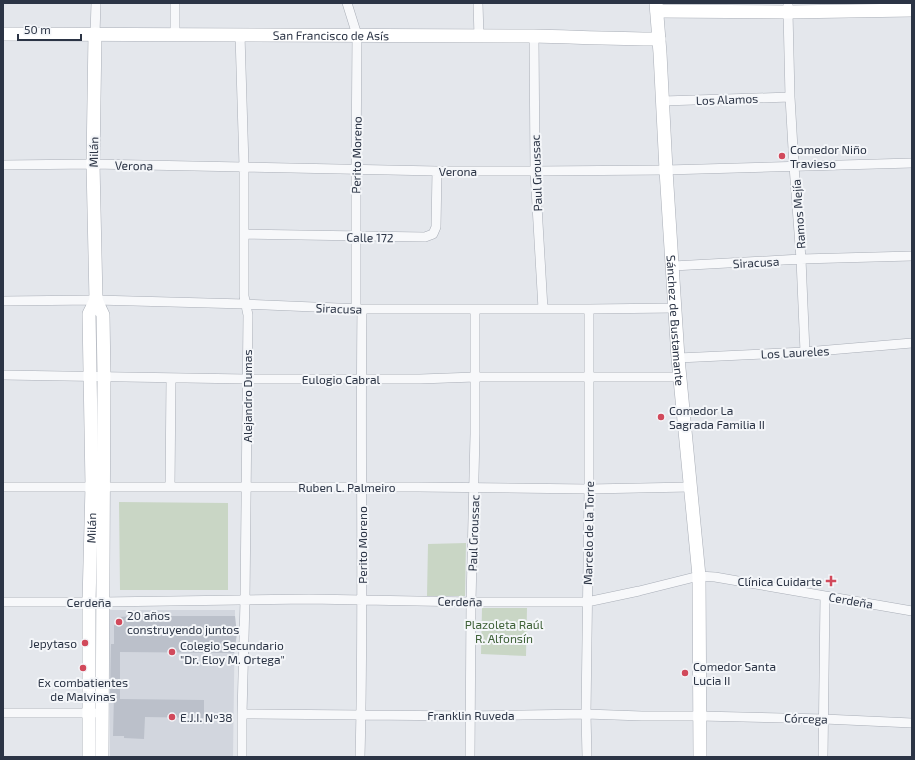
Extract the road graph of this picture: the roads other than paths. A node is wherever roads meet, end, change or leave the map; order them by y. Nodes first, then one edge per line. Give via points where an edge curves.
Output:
1 (96, 3) edge
2 (175, 3) edge
3 (347, 3) edge
4 (478, 3) edge
5 (657, 7) edge
6 (718, 7) edge
7 (788, 7) edge
8 (912, 10) edge
9 (3, 34) edge
10 (95, 34) junction
11 (175, 34) junction
12 (240, 34) junction
13 (358, 35) junction
14 (534, 36) junction
15 (479, 37) junction
16 (659, 39) junction
17 (790, 97) junction
18 (663, 101) junction
19 (912, 163) edge
20 (93, 164) junction
21 (3, 165) edge
22 (244, 166) junction
23 (794, 166) junction
24 (356, 170) junction
25 (666, 170) junction
26 (437, 171) junction
27 (535, 171) junction
28 (244, 234) junction
29 (356, 236) junction
30 (912, 256) edge
31 (801, 259) junction
32 (673, 266) junction
33 (96, 300) junction
34 (3, 301) edge
35 (245, 304) junction
36 (359, 308) junction
37 (675, 308) junction
38 (475, 309) junction
39 (543, 309) junction
40 (589, 309) junction
41 (912, 343) edge
42 (805, 352) junction
43 (678, 358) junction
44 (3, 375) edge
45 (97, 377) junction
46 (680, 377) junction
47 (475, 378) junction
48 (589, 378) junction
49 (170, 379) junction
50 (247, 379) junction
51 (362, 379) junction
52 (97, 486) junction
53 (3, 487) edge
54 (170, 487) junction
55 (246, 487) junction
56 (362, 487) junction
57 (690, 487) junction
58 (474, 488) junction
59 (589, 490) junction
60 (699, 576) junction
61 (825, 596) junction
62 (245, 600) junction
63 (362, 600) junction
64 (3, 602) edge
65 (89, 602) junction
66 (102, 602) junction
67 (471, 602) junction
68 (587, 602) junction
69 (912, 611) edge
70 (3, 713) edge
71 (89, 713) junction
72 (102, 713) junction
73 (242, 714) junction
74 (586, 714) junction
75 (361, 715) junction
76 (471, 716) junction
77 (700, 716) junction
78 (824, 719) junction
79 (912, 723) edge
80 (89, 757) edge
81 (102, 757) edge
82 (242, 757) edge
83 (360, 757) edge
84 (470, 757) edge
85 (587, 757) edge
86 (700, 757) edge
87 (823, 757) edge

1 - 10 street, Milán
2 - 11 street
3 - 13 street, Perito Moreno
4 - 15 street
5 - 6 street
5 - 16 street, Sánchez de Bustamante
6 - 7 street
7 - 8 street
7 - 17 street, Ramos Mejía
9 - 10 street, San Francisco de Asís
10 - 11 street, San Francisco de Asís
10 - 20 street, Milán
11 - 12 street, San Francisco de Asís
12 - 13 street, San Francisco de Asís
12 - 22 street, Alejandro Dumas
13 - 15 street, San Francisco de Asís
13 - 24 street, Perito Moreno
14 - 15 street, San Francisco de Asís
14 - 16 street, San Francisco de Asís
14 - 27 street, Paul Groussac
16 - 18 street, Sánchez de Bustamante
17 - 18 street, Los Alamos
17 - 23 street, Ramos Mejía
18 - 25 street, Sánchez de Bustamante
19 - 23 street, Verona
20 - 21 street, Verona
20 - 22 street, Verona
20 - 33 street, Milán
22 - 24 street, Verona
22 - 28 street, Alejandro Dumas
23 - 25 street, Verona
23 - 31 street, Ramos Mejía
24 - 26 street, Verona
24 - 29 street, Perito Moreno
25 - 27 street, Verona
25 - 32 street, Sánchez de Bustamante
26 - 27 street, Verona
26 - 29 street, Calle 172 via 436,227 433,234 425,237
27 - 39 street, Paul Groussac
28 - 29 street, Calle 172
28 - 35 street, Alejandro Dumas
29 - 36 street, Perito Moreno
30 - 31 street, Siracusa
31 - 32 street, Siracusa
31 - 42 street, Ramos Mejía
32 - 37 street, Sánchez de Bustamante
33 - 34 street, Siracusa
33 - 35 street, Siracusa
33 - 45 street, Milán via 103,314
35 - 36 street, Siracusa
35 - 50 street, Alejandro Dumas via 248,315
36 - 38 street, Siracusa
36 - 51 street, Perito Moreno
37 - 40 street, Siracusa
37 - 43 street, Sánchez de Bustamante
38 - 39 street, Siracusa
38 - 47 street, Paul Groussac
39 - 40 street, Siracusa
40 - 48 street, Marcelo de la Torre
41 - 42 street, Los Laureles
42 - 43 street, Los Laureles
43 - 46 street, Sánchez de Bustamante
44 - 45 street, Eulogio Cabral
45 - 49 street, Eulogio Cabral
45 - 52 street, Milán
46 - 48 street, Eulogio Cabral
46 - 57 street, Sánchez de Bustamante
47 - 48 street, Eulogio Cabral
47 - 51 street, Eulogio Cabral
47 - 58 street, Paul Groussac
48 - 59 street, Marcelo de la Torre
49 - 50 street, Eulogio Cabral
49 - 54 street
50 - 51 street, Eulogio Cabral
50 - 55 street, Alejandro Dumas
51 - 56 street, Perito Moreno
52 - 53 street, Ruben L. Palmeiro
52 - 54 street, Ruben L. Palmeiro
52 - 65 street, Milán
52 - 66 street, Milán
54 - 55 street, Ruben L. Palmeiro
55 - 56 street, Ruben L. Palmeiro
55 - 62 street, Alejandro Dumas
56 - 58 street, Ruben L. Palmeiro
56 - 63 street, Perito Moreno
57 - 59 street, Ruben L. Palmeiro
57 - 60 street, Sánchez de Bustamante
58 - 59 street, Ruben L. Palmeiro
58 - 67 street, Paul Groussac
59 - 68 street, Marcelo de la Torre
60 - 61 street, Cerdeña
60 - 68 street, Cerdeña via 639,592
60 - 77 street, Sánchez de Bustamante
61 - 69 street, Cerdeña
61 - 78 street
62 - 63 street, Cerdeña
62 - 66 street, Cerdeña
62 - 73 street, Alejandro Dumas
63 - 67 street, Cerdeña
63 - 75 street, Perito Moreno
64 - 65 street, Cerdeña
65 - 66 street, Cerdeña
65 - 71 street, Milán
66 - 72 street, Milán
67 - 68 street, Cerdeña
67 - 76 street, Paul Groussac
68 - 74 street, Marcelo de la Torre
70 - 71 street
71 - 72 street
71 - 80 street, Milán
72 - 81 street, Milán
73 - 75 street, Franklin Ruveda
73 - 82 street, Alejandro Dumas
74 - 76 street, Franklin Ruveda
74 - 77 street, Franklin Ruveda
74 - 85 street, Marcelo de la Torre
75 - 76 street, Franklin Ruveda
75 - 83 street, Perito Moreno
76 - 84 street, Paul Groussac
77 - 78 street, Córcega
77 - 86 street, Sánchez de Bustamante
78 - 79 street, Córcega
78 - 87 street

